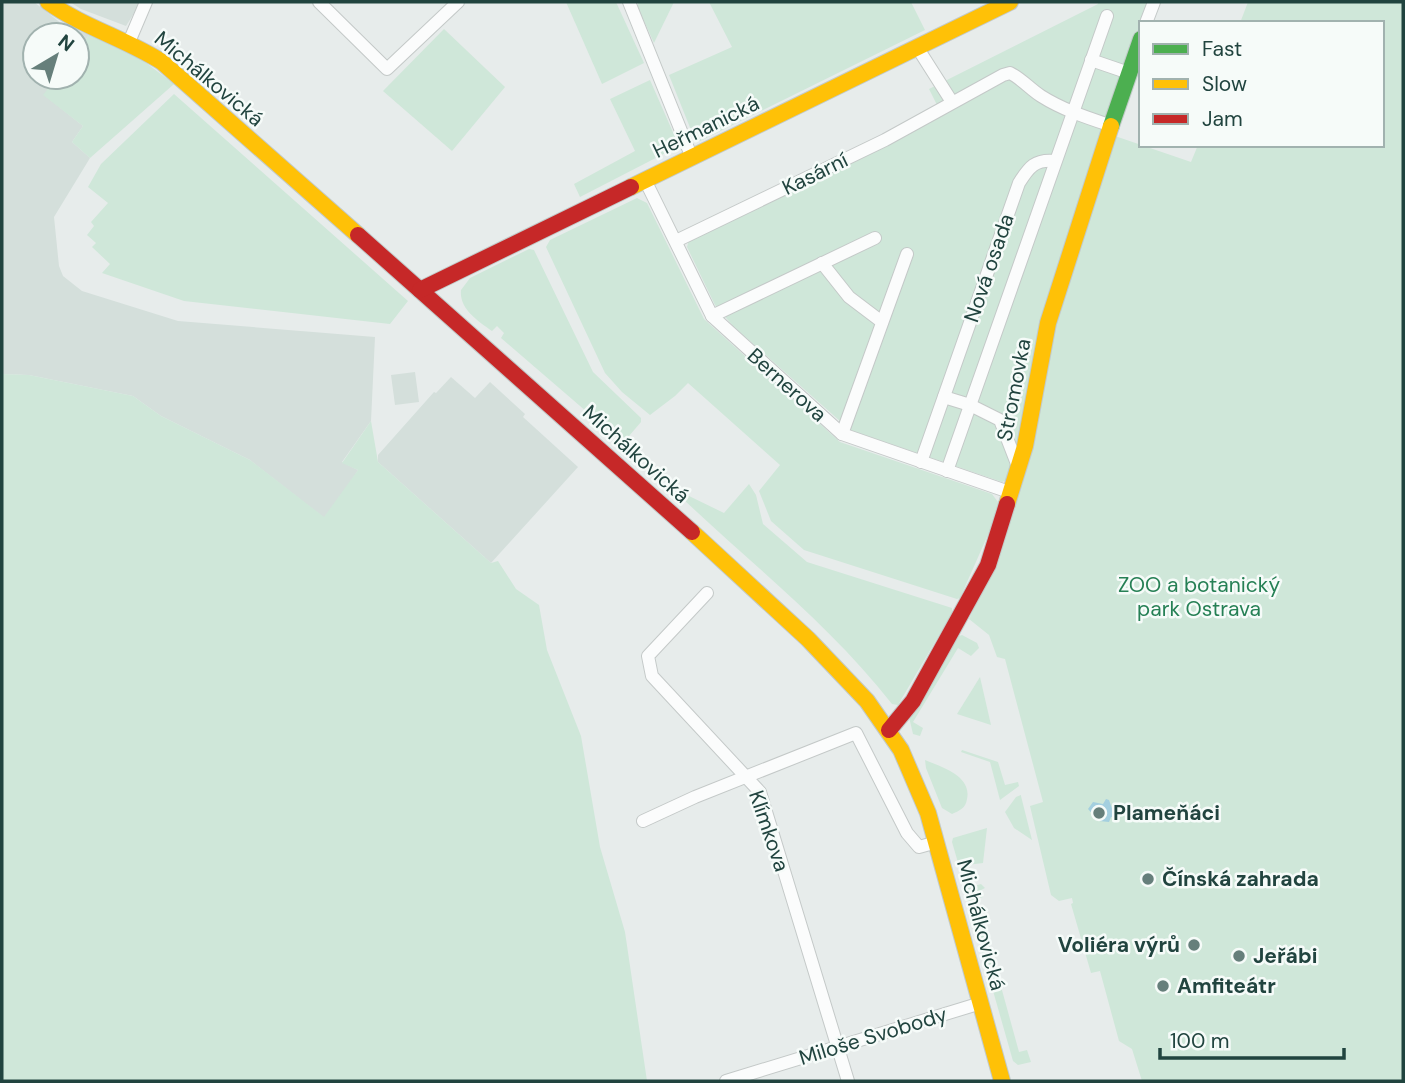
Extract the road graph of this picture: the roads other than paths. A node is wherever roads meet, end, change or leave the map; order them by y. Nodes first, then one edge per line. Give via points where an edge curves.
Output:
1 (48, 2) edge
2 (146, 2) edge
3 (319, 2) edge
4 (458, 2) edge
5 (629, 2) edge
6 (1010, 2) edge
7 (1154, 2) edge
8 (1107, 16) dead end
9 (1147, 21) edge
10 (129, 42) junction
11 (1139, 45) edge
12 (916, 47) junction
13 (1091, 60) junction
14 (1129, 74) junction
15 (952, 102) junction
16 (1073, 113) junction
17 (1112, 126) junction
18 (692, 158) junction
19 (1055, 161) junction
20 (645, 180) junction
21 (875, 237) dead end
22 (676, 241) junction
23 (907, 254) dead end
24 (822, 263) junction
25 (420, 290) junction
26 (712, 316) junction
27 (882, 322) junction
28 (944, 397) junction
29 (970, 405) junction
30 (842, 434) junction
31 (921, 462) junction
32 (1019, 468) junction
33 (947, 471) junction
34 (1012, 493) junction
35 (707, 593) dead end
36 (889, 730) junction
37 (748, 777) junction
38 (643, 821) dead end
39 (937, 842) junction
40 (981, 1003) junction
41 (836, 1047) junction
42 (726, 1081) edge
43 (848, 1081) edge
44 (1002, 1081) edge

1 - 10 street, Michálkovická via 73,19
2 - 10 street
3 - 4 street via 387,69
5 - 18 street
6 - 12 street, Heřmanická
7 - 9 street
8 - 13 street, Nová osada
10 - 25 street, Michálkovická via 162,62
11 - 14 street, Stromovka
12 - 15 street
12 - 18 street, Heřmanická
13 - 14 street
13 - 16 street, Nová osada
14 - 17 street, Stromovka
15 - 16 street, Kasární via 1010,73
15 - 22 street, Kasární via 873,146
16 - 17 street
16 - 19 street, Nová osada
17 - 32 street, Stromovka via 1048,323
18 - 20 street, Heřmanická
19 - 28 street, Nová osada via 1042,160 1027,169 1019,183
19 - 29 street, Nová osada
20 - 22 street, Bernerova
20 - 25 street, Heřmanická
21 - 24 street
22 - 26 street, Bernerova
23 - 27 street
24 - 26 street
24 - 27 street via 849,297
25 - 36 street, Michálkovická via 808,639
26 - 30 street, Bernerova
27 - 30 street
28 - 29 street
28 - 31 street, Nová osada
29 - 32 street via 1000,420
29 - 33 street, Nová osada
30 - 31 street, Bernerova
31 - 33 street, Bernerova
32 - 34 street, Stromovka
33 - 34 street, Bernerova
34 - 36 street, Stromovka via 988,565 914,701
35 - 37 street, Klímkova via 648,656 652,676
36 - 39 street, Michálkovická via 917,783
37 - 38 street
37 - 39 street via 856,733 907,833 919,847
37 - 41 street, Klímkova via 760,792
39 - 40 street, Michálkovická
40 - 41 street, Miloše Svobody
40 - 44 street, Michálkovická
41 - 42 street, Miloše Svobody
41 - 43 street, Klímkova

